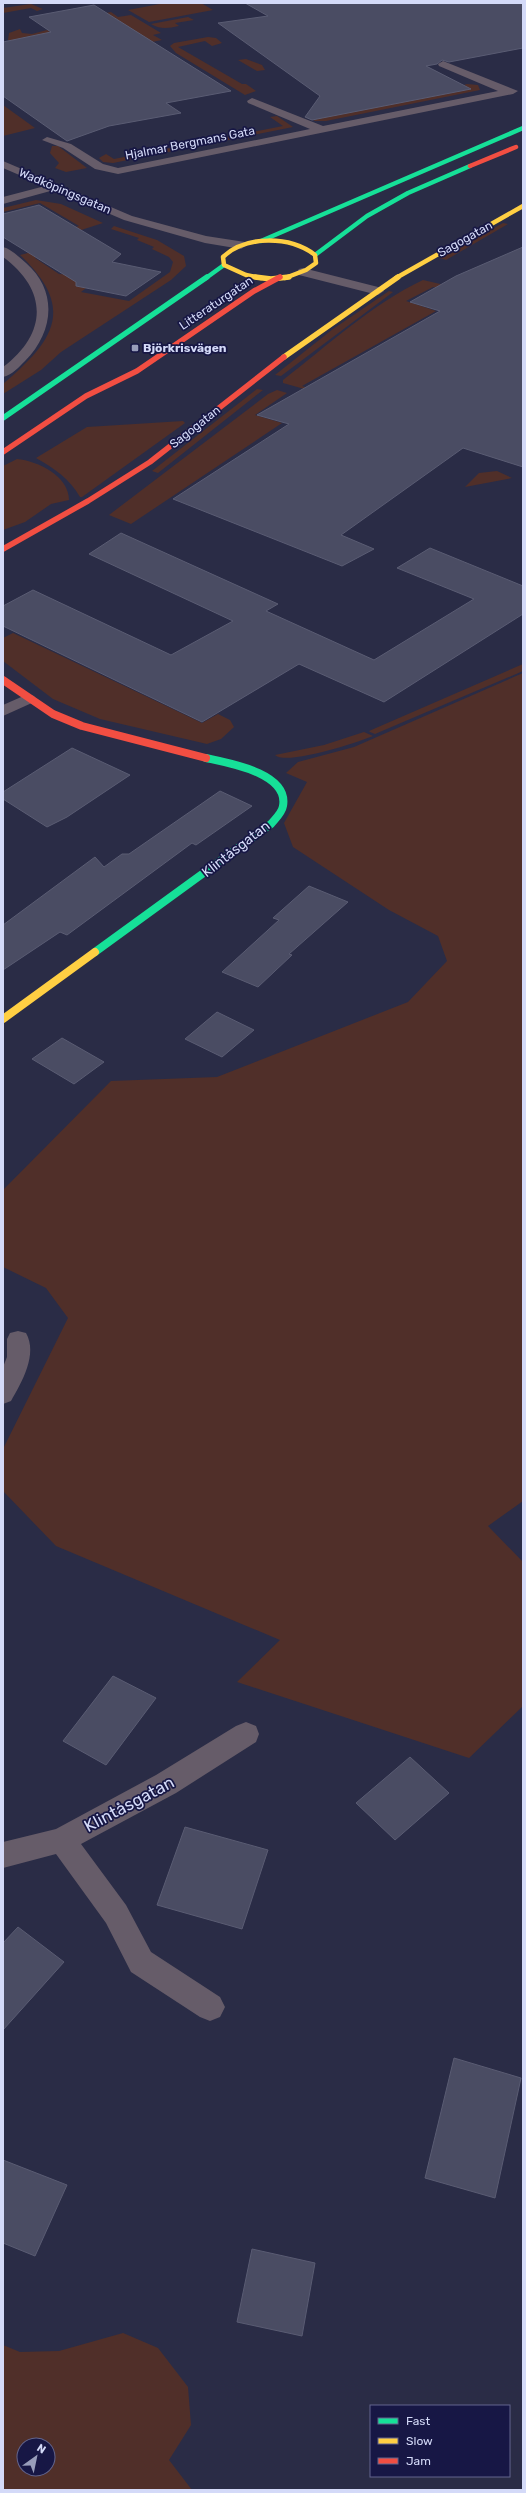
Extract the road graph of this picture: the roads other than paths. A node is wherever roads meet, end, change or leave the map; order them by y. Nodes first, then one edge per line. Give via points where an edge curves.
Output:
1 (443, 64) dead end
2 (519, 94) edge
3 (252, 101) dead end
4 (523, 128) edge
5 (322, 130) junction
6 (47, 140) dead end
7 (523, 144) edge
8 (3, 164) edge
9 (54, 187) junction
10 (3, 201) edge
11 (523, 206) edge
12 (128, 218) junction
13 (261, 241) junction
14 (241, 245) junction
15 (3, 251) edge
16 (315, 260) junction
17 (223, 261) junction
18 (303, 272) junction
19 (280, 277) junction
20 (382, 288) junction
21 (3, 374) edge
22 (3, 418) edge
23 (3, 452) edge
24 (3, 550) edge
25 (3, 680) edge
26 (28, 699) junction
27 (3, 711) edge
28 (3, 1019) edge
29 (18, 1339) edge
30 (3, 1395) edge
31 (246, 1734) dead end
32 (62, 1840) junction
33 (3, 1855) edge
34 (210, 2007) dead end

1 - 2 street, Hjalmar Bergmans Gata via 498,88
2 - 5 street, Hjalmar Bergmans Gata
3 - 5 street, Hjalmar Bergmans Gata
4 - 13 street, Litteraturgatan via 426,168 330,214
5 - 6 street, Hjalmar Bergmans Gata via 118,171 99,167 67,146
7 - 16 street, Litteraturgatan via 456,172 377,210 348,228
8 - 9 street, Wadköpingsgatan
9 - 10 street
9 - 12 street, Wadköpingsgatan
11 - 20 street, Sagogatan via 403,273
12 - 14 street, Wadköpingsgatan via 205,239
12 - 17 street, Wadköpingsgatan via 137,226
13 - 14 street, Litteraturgatan
13 - 16 street, Litteraturgatan via 295,244 308,249
14 - 17 street, Litteraturgatan via 229,250
15 - 21 street via 29,273 44,302 45,310 36,341 13,367
16 - 18 street, Litteraturgatan
16 - 20 street
17 - 19 street, Litteraturgatan via 244,275
17 - 22 street, Litteraturgatan
18 - 19 street, Litteraturgatan
18 - 20 street
19 - 23 street, Litteraturgatan via 254,291 137,371 86,396
20 - 24 street, Sagogatan via 255,378 169,448 72,510
25 - 26 street, Klintåsgatan
26 - 27 street
26 - 28 street, Klintåsgatan via 53,714 82,726 253,770 267,776 284,795 283,806 271,824
29 - 30 street via 19,1357
31 - 32 street, Klintåsgatan via 166,1784
32 - 33 street, Klintåsgatan
32 - 34 street via 116,1914 141,1962

